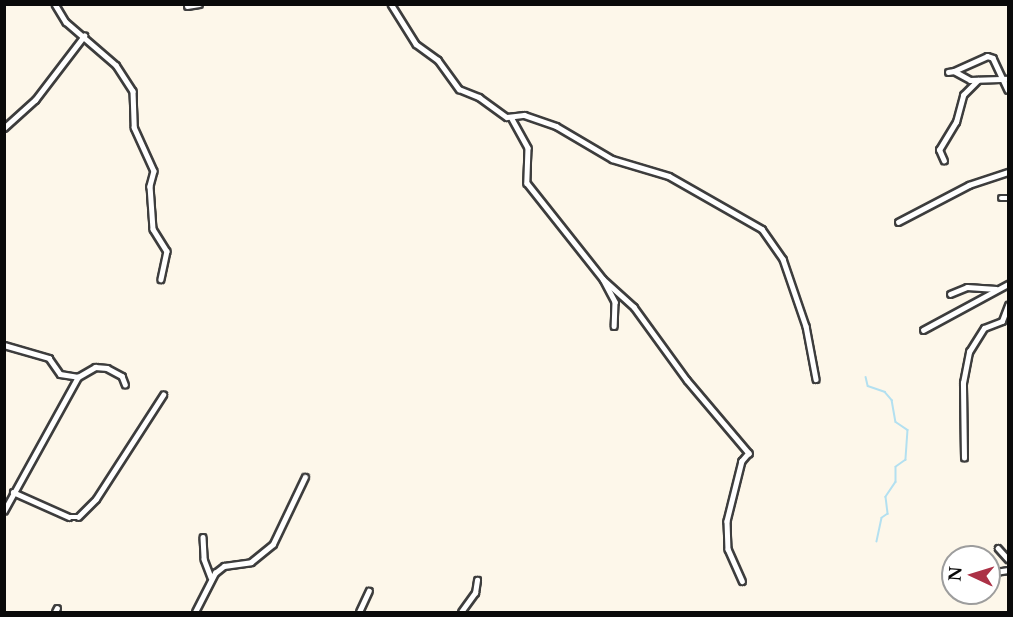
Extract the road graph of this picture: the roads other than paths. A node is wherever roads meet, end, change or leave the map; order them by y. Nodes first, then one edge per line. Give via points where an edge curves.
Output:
1 (55, 4) edge
2 (199, 4) edge
3 (391, 4) edge
4 (188, 6) edge
5 (84, 36) junction
6 (1006, 79) edge
7 (978, 80) junction
8 (1008, 90) edge
9 (511, 117) junction
10 (4, 128) edge
11 (944, 161) dead end
12 (1008, 172) edge
13 (1000, 198) dead end
14 (1008, 198) edge
15 (898, 222) dead end
16 (161, 279) dead end
17 (603, 279) junction
18 (1008, 284) edge
19 (996, 289) junction
20 (950, 294) dead end
21 (1008, 305) edge
22 (614, 326) dead end
23 (923, 330) dead end
24 (4, 345) edge
25 (78, 377) junction
26 (816, 379) dead end
27 (125, 384) dead end
28 (163, 395) dead end
29 (964, 458) dead end
30 (305, 477) dead end
31 (13, 492) junction
32 (4, 511) edge
33 (202, 537) dead end
34 (211, 577) junction
35 (477, 580) dead end
36 (742, 581) dead end
37 (369, 591) dead end
38 (195, 612) edge
39 (358, 612) edge
40 (461, 612) edge

1 - 5 street via 66,22
2 - 4 street
3 - 9 street via 416,44 440,63 455,86
5 - 10 street via 35,100
5 - 16 street via 116,65 133,91 134,127 154,171 150,186 153,230 167,251
6 - 7 street
6 - 7 street via 997,63 987,56 951,71
6 - 8 street
7 - 11 street via 967,88 956,122 939,150
9 - 17 street via 528,148 527,183
9 - 26 street via 528,116 556,126 612,159 669,176 762,229 783,259 806,326
12 - 15 street via 969,185
13 - 14 street
17 - 22 street via 615,302
17 - 36 street via 634,307 687,380 749,453 742,461 727,521 728,549
18 - 19 street
19 - 20 street via 967,287
19 - 23 street
21 - 29 street via 1002,321 984,328 969,352 963,383
24 - 25 street via 49,358 60,374
25 - 27 street via 95,367 107,368 122,376
25 - 31 street
28 - 31 street via 96,499 78,517 69,517
30 - 34 street via 273,544 250,562 224,566
31 - 32 street
33 - 34 street
34 - 38 street
35 - 40 street via 475,593
37 - 39 street

